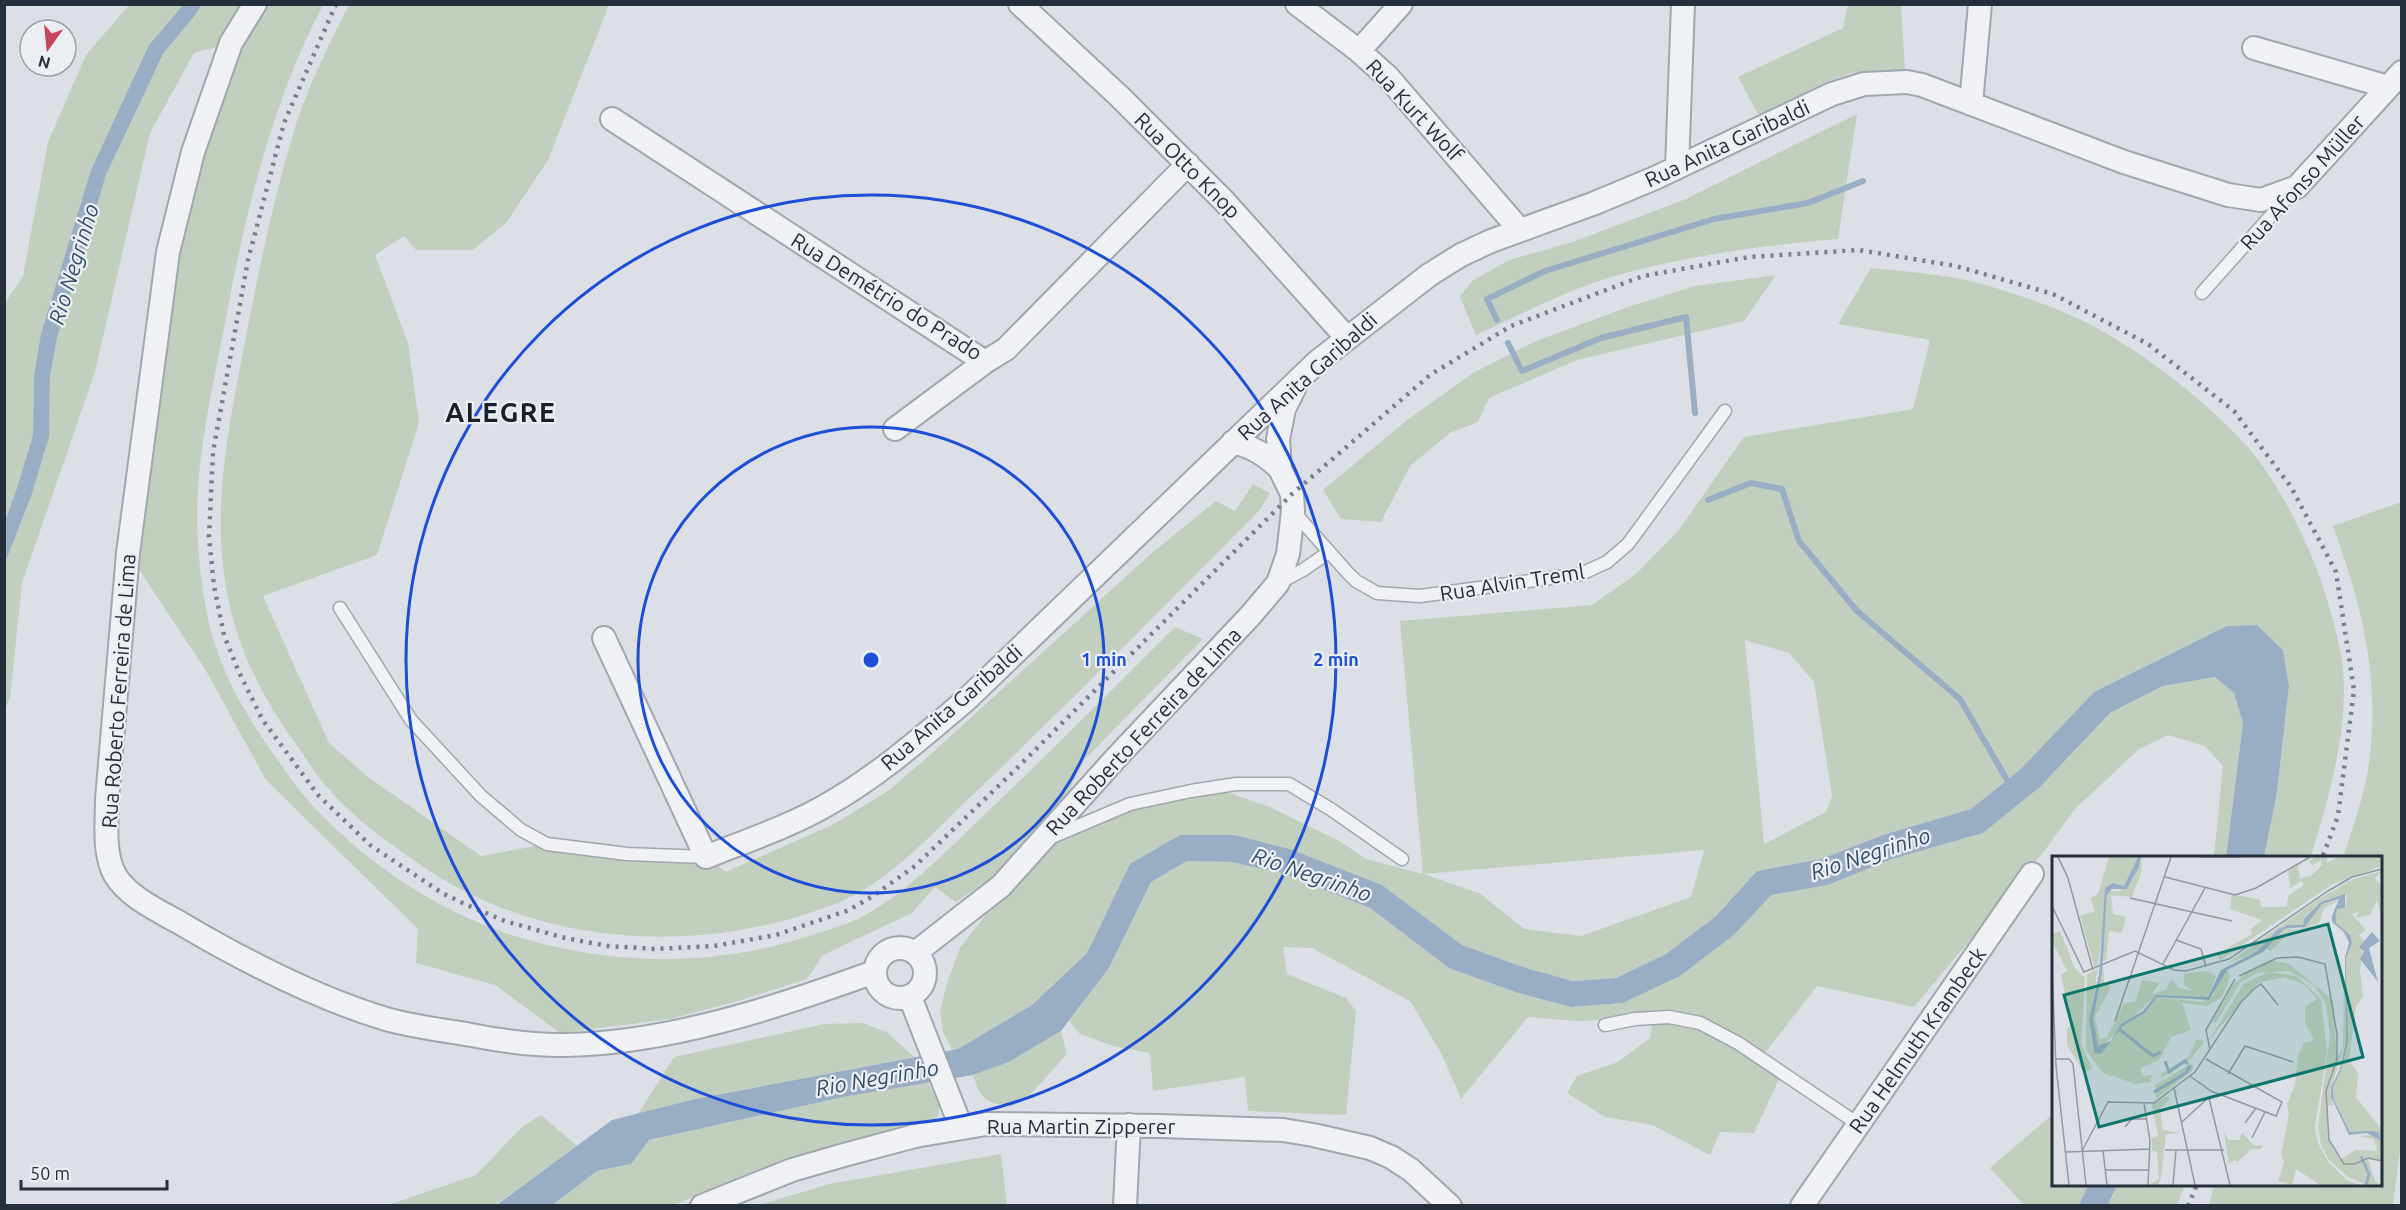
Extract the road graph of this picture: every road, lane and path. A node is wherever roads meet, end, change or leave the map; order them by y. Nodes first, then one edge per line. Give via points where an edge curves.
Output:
1 (255, 4) edge
2 (1020, 4) edge
3 (1297, 4) edge
4 (1401, 4) edge
5 (1683, 4) edge
6 (1980, 4) edge
7 (2254, 48) dead end
8 (1359, 51) junction
9 (2395, 79) edge
10 (1971, 104) junction
11 (612, 120) dead end
12 (1188, 164) junction
13 (1677, 168) junction
14 (2297, 187) junction
15 (1519, 229) junction
16 (2202, 293) dead end
17 (1346, 337) junction
18 (985, 362) junction
19 (1297, 382) junction
20 (1725, 411) dead end
21 (895, 429) dead end
22 (1233, 442) junction
23 (1280, 469) junction
24 (1293, 511) junction
25 (1329, 552) junction
26 (1278, 583) junction
27 (340, 608) dead end
28 (604, 638) dead end
29 (1042, 841) junction
30 (706, 857) junction
31 (1402, 859) dead end
32 (2032, 874) dead end
33 (915, 953) junction
34 (874, 972) junction
35 (910, 997) junction
36 (1605, 1025) dead end
37 (1858, 1124) junction
38 (1129, 1125) junction
39 (961, 1127) junction
40 (702, 1206) edge
41 (1125, 1206) edge
42 (1450, 1206) edge
43 (1802, 1206) edge

1 - 34 street, Rua Roberto Ferreira de Lima via 231,43 193,152 168,252 128,553 110,764 107,838 116,875 128,889 196,933 331,999 388,1019 510,1042 596,1043 675,1031 791,1001
2 - 12 street, Rua Otto Knop
3 - 8 street, Rua Kurt Wolf
4 - 8 street
5 - 13 street
6 - 10 street
7 - 9 street
8 - 15 street, Rua Kurt Wolf via 1406,95
9 - 14 street, Rua Afonso Müller
10 - 13 street, Rua Anita Garibaldi via 1907,82 1864,84 1832,94
10 - 14 street, Rua Anita Garibaldi via 2074,144 2228,195 2262,200
11 - 18 street, Rua Demétrio do Prado
12 - 17 street, Rua Otto Knop via 1256,234
12 - 18 street, Rua Demétrio do Prado via 1006,349
13 - 15 street, Rua Anita Garibaldi via 1595,203
14 - 16 lane, Rua Afonso Müller
15 - 17 street, Rua Anita Garibaldi via 1461,255
17 - 19 street, Rua Anita Garibaldi
18 - 21 street
19 - 22 street, Rua Anita Garibaldi
19 - 23 street, Rua Roberto Ferreira de Lima via 1284,409 1278,439
20 - 25 lane, Rua Alvin Treml via 1628,544 1607,562 1581,574 1406,597 1377,593 1356,581
22 - 23 street, Rua Roberto Ferreira de Lima via 1267,456
22 - 30 street, Rua Anita Garibaldi via 966,700 911,747 825,806
23 - 24 street, Rua Roberto Ferreira de Lima via 1292,494
24 - 25 lane, Rua Alvin Treml
24 - 26 street, Rua Roberto Ferreira de Lima via 1288,554
25 - 26 lane
26 - 29 street, Rua Roberto Ferreira de Lima
27 - 30 lane via 411,720 481,796 521,830 547,844 627,854
28 - 30 street
29 - 31 lane via 1130,804 1236,784 1289,784
29 - 33 street, Rua Roberto Ferreira de Lima via 1001,886
32 - 37 street, Rua Helmuth Krambeck
33 - 34 street via 894,948 877,961
33 - 35 street via 926,971 919,991
34 - 35 street via 881,991 890,997
35 - 39 street
36 - 37 lane via 1635,1018 1669,1017 1700,1023 1738,1043
37 - 43 street, Rua Helmuth Krambeck
38 - 39 street, Rua Martin Zipperer
38 - 41 street
38 - 42 street, Rua Martin Zipperer via 1282,1130 1346,1141 1391,1157
39 - 40 street, Rua Martin Zipperer via 792,1170

